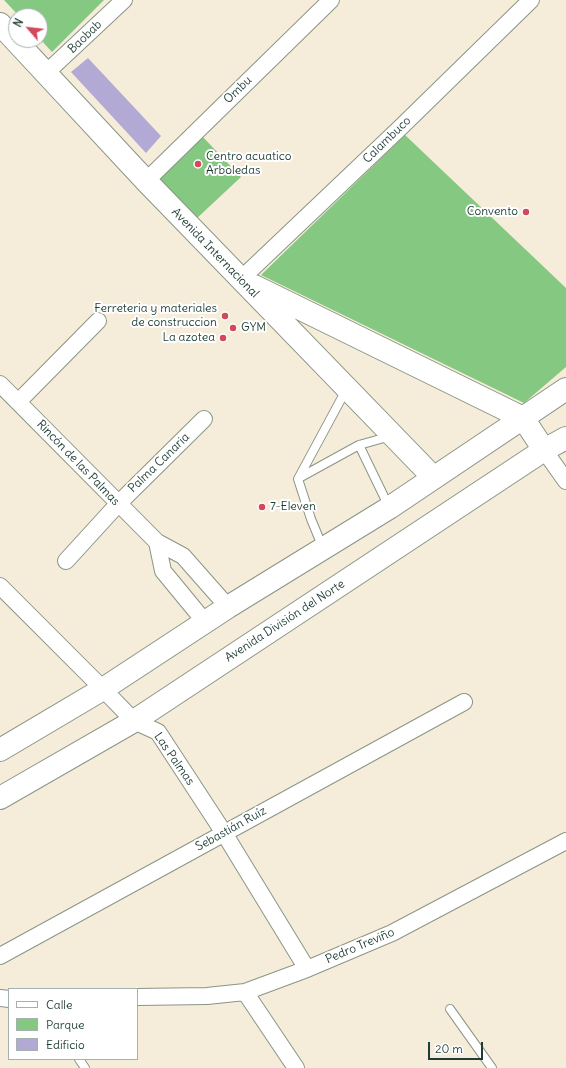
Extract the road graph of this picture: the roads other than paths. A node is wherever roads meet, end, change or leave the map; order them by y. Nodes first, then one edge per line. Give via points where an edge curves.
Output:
1 (124, 0) edge
2 (331, 0) edge
3 (531, 0) edge
4 (0, 24) edge
5 (46, 73) junction
6 (146, 181) junction
7 (241, 279) junction
8 (98, 321) dead end
9 (0, 384) edge
10 (347, 389) junction
11 (566, 389) edge
12 (18, 402) junction
13 (523, 418) junction
14 (204, 419) dead end
15 (392, 436) junction
16 (566, 438) edge
17 (359, 445) junction
18 (544, 450) junction
19 (434, 478) junction
20 (298, 479) junction
21 (566, 481) edge
22 (118, 504) junction
23 (389, 508) junction
24 (157, 542) junction
25 (323, 549) junction
26 (66, 561) dead end
27 (0, 586) edge
28 (228, 607) junction
29 (205, 622) junction
30 (104, 689) junction
31 (464, 702) dead end
32 (134, 721) junction
33 (0, 750) edge
34 (0, 798) edge
35 (224, 833) junction
36 (566, 841) edge
37 (0, 956) edge
38 (307, 969) junction
39 (245, 992) junction
40 (138, 997) edge
41 (450, 1009) dead end
42 (296, 1068) edge
43 (492, 1068) edge

1 - 5 street, Baobab
2 - 6 street, Ombu
3 - 7 street, Calambuco
4 - 5 main road, Avenida Internacional
5 - 6 main road, Avenida Internacional
6 - 7 main road, Avenida Internacional
7 - 10 main road, Avenida Internacional
7 - 13 main road
8 - 12 street
9 - 12 street, Rincón de las Palmas
10 - 15 main road, Avenida Internacional
10 - 20 lane
11 - 13 main road
12 - 22 street, Rincón de las Palmas
13 - 18 main road
13 - 19 main road
14 - 22 street, Palma Canaria
15 - 17 lane
15 - 19 main road, Avenida Internacional
16 - 18 main road, Avenida División del Norte
17 - 20 lane
17 - 23 lane
18 - 21 street
18 - 32 main road, Avenida División del Norte
19 - 23 main road
20 - 25 lane
22 - 24 street, Rincón de las Palmas
22 - 26 street, Palma Canaria
23 - 25 main road
24 - 28 street, Rincón de las Palmas via 183,556
24 - 29 street via 163,571
25 - 28 main road
27 - 30 street, Las Palmas
28 - 29 main road
29 - 30 main road
30 - 32 street, Las Palmas
30 - 33 main road
31 - 35 street, Sebastián Ruíz
32 - 34 main road, Avenida División del Norte
32 - 35 street, Las Palmas via 158,732
35 - 37 street, Sebastián Ruíz
35 - 38 street, Las Palmas
36 - 38 street, Pedro Treviño via 392,933
38 - 39 street, Pedro Treviño
39 - 40 street, Pedro Treviño via 207,996
39 - 42 street
41 - 43 lane

